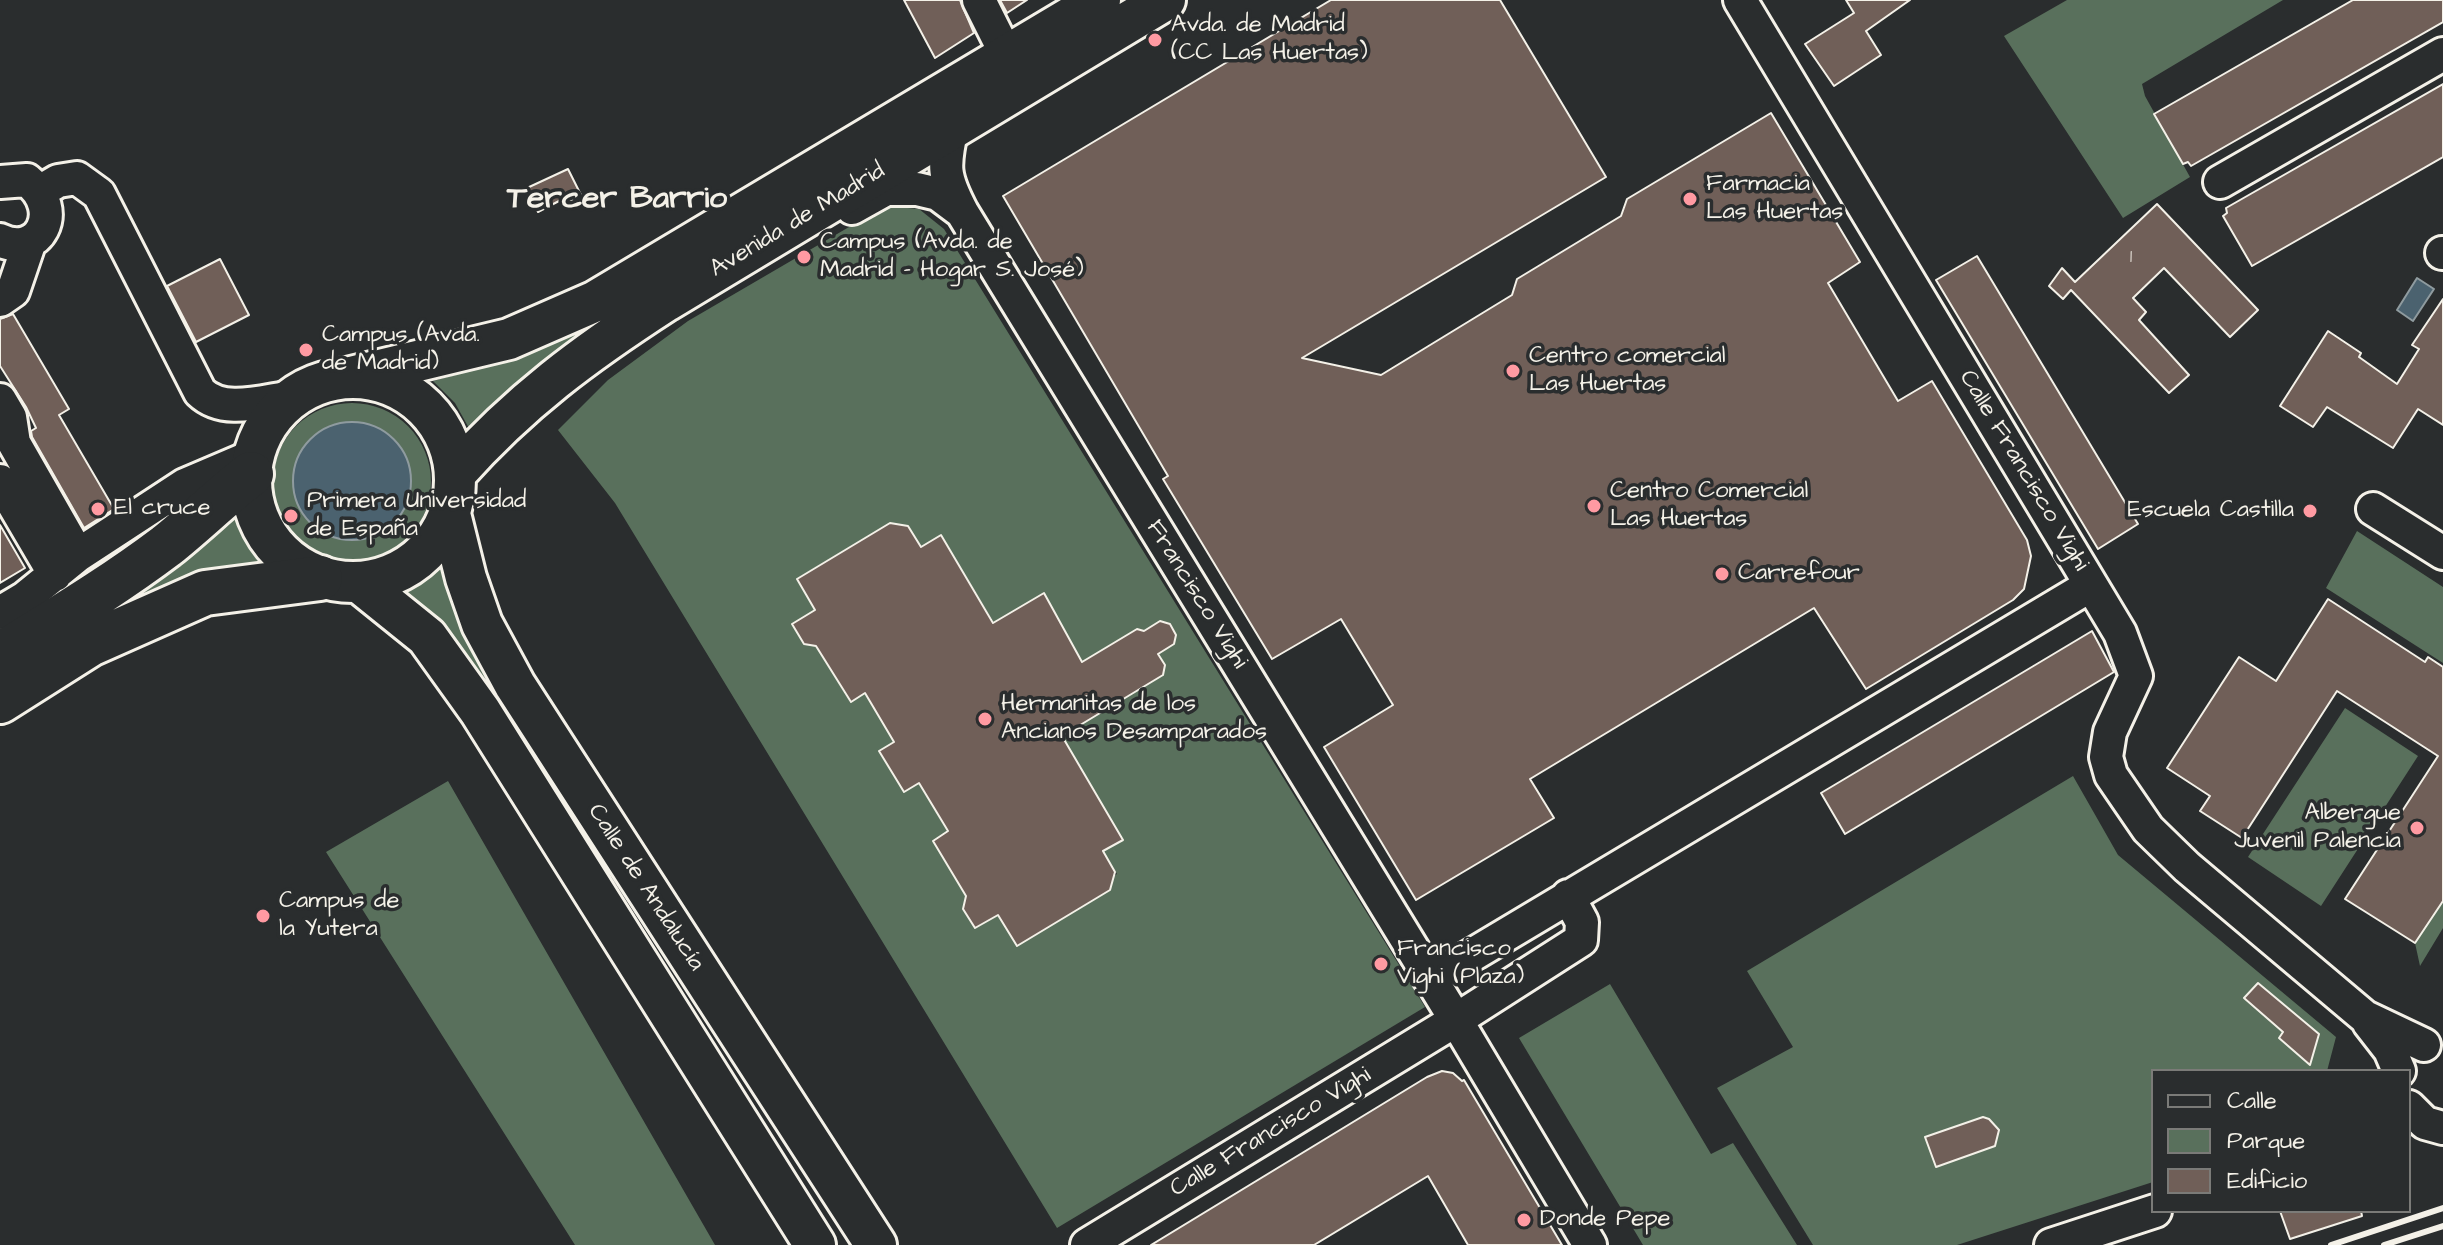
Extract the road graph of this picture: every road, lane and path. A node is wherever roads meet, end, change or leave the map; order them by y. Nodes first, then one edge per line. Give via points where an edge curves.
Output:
1 (979, 0) edge
2 (1100, 0) edge
3 (1165, 0) edge
4 (1740, 0) edge
5 (2443, 54) edge
6 (1007, 56) junction
7 (952, 127) junction
8 (0, 182) edge
9 (2220, 182) dead end
10 (41, 191) junction
11 (962, 212) junction
12 (15, 241) edge
13 (743, 255) junction
14 (0, 300) edge
15 (347, 378) junction
16 (293, 397) junction
17 (0, 400) edge
18 (252, 465) junction
19 (455, 474) junction
20 (0, 481) edge
21 (2373, 509) dead end
22 (450, 514) junction
23 (2443, 553) edge
24 (66, 565) junction
25 (340, 580) junction
26 (2091, 585) junction
27 (0, 613) edge
28 (0, 655) edge
29 (0, 701) edge
30 (1568, 896) junction
31 (1429, 978) junction
32 (2365, 1017) junction
33 (1456, 1020) junction
34 (2438, 1040) edge
35 (2401, 1069) edge
36 (2403, 1069) edge
37 (2411, 1109) edge
38 (2430, 1130) edge
39 (2151, 1212) edge
40 (815, 1245) edge
41 (876, 1245) edge
42 (1087, 1245) edge
43 (1590, 1245) edge
44 (2051, 1245) edge

1 - 6 street
2 - 6 main road, Avenida de Madrid
3 - 7 main road, Avenida de Madrid
4 - 26 street, Calle Francisco Vighi
5 - 9 street
6 - 15 main road, Avenida de Madrid via 596,301 509,339
7 - 11 street, Francisco Vighi via 945,161 948,185
7 - 13 main road, Avenida de Madrid
8 - 10 street via 27,180
10 - 12 street via 48,216 42,231
10 - 16 street via 77,178 99,194 200,392 210,401 225,406
11 - 13 street, Francisco Vighi via 938,194 886,189 840,215
11 - 31 street, Francisco Vighi
12 - 14 street via 13,291
13 - 19 main road, Avenida de Madrid via 600,344 532,396
15 - 16 main road via 318,383
15 - 19 main road via 379,381 408,393 430,413 448,443
16 - 18 main road via 262,434
17 - 24 street
18 - 24 street via 185,485
18 - 25 main road via 252,501 276,548 296,566
18 - 28 highway via 143,562
19 - 22 main road
20 - 24 street
21 - 23 street
22 - 25 main road via 436,541 415,562 389,576
22 - 41 main road, Calle de Andalucía via 482,624 515,685
24 - 27 street
25 - 29 highway via 205,593 90,644
25 - 40 main road, Calle de Andalucía via 427,637 480,711
26 - 30 street, Calle Francisco Vighi
26 - 32 street via 2120,633 2136,676 2110,732 2106,757 2111,775 2148,829 2187,867
30 - 31 street, Calle Francisco Vighi
30 - 33 street, Calle Francisco Vighi via 1582,922 1581,940
31 - 33 street
32 - 34 street
32 - 35 street
33 - 42 street, Calle Francisco Vighi
33 - 43 street
34 - 36 street via 2413,1054
37 - 38 street
39 - 44 street

